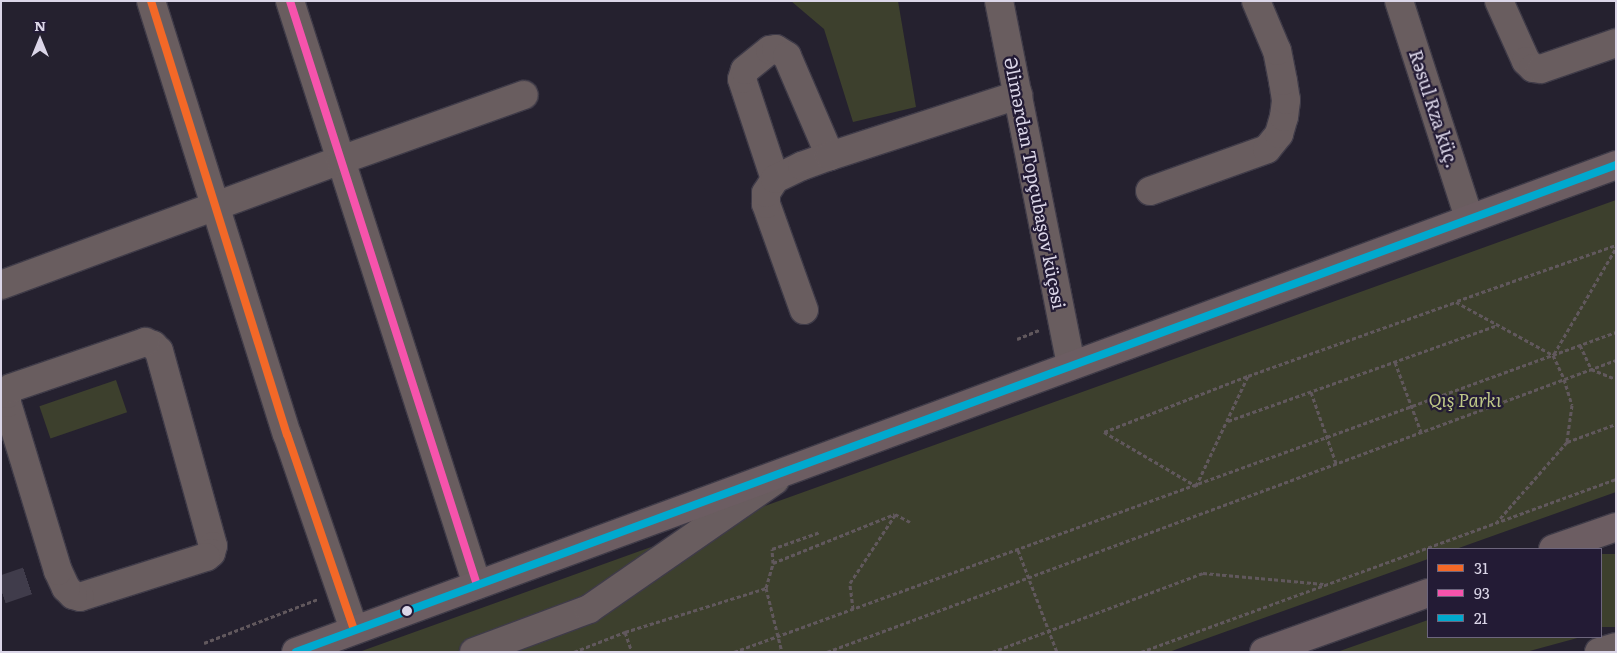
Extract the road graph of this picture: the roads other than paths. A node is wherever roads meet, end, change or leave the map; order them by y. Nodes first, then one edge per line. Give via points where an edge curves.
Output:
1 (151, 1) edge
2 (290, 1) edge
3 (999, 1) edge
4 (1399, 1) edge
5 (1499, 1) edge
6 (1260, 2) edge
7 (1616, 43) edge
8 (524, 96) dead end
9 (1018, 96) junction
10 (830, 156) junction
11 (341, 160) junction
12 (1616, 165) edge
13 (775, 179) junction
14 (1150, 191) dead end
15 (214, 206) junction
16 (1469, 218) junction
17 (1, 285) edge
18 (804, 310) dead end
19 (1071, 364) junction
20 (789, 470) junction
21 (1616, 527) edge
22 (1556, 548) edge
23 (47, 574) joint
24 (477, 584) junction
25 (1427, 593) edge
26 (354, 630) junction
27 (1616, 647) edge
28 (296, 652) edge
29 (474, 652) edge
30 (1264, 652) edge
31 (1598, 652) edge

1 - 15 street
2 - 11 street
3 - 9 street, Əlimərdan Topçubaşov küçəsi
4 - 16 street, Rəsul Rza küç.
5 - 7 street via 1526,61 1533,68 1541,69
6 - 14 street via 1276,50 1286,100 1279,134 1267,149
8 - 11 street
9 - 10 street
9 - 19 street, Əlimərdan Topçubaşov küçəsi
10 - 13 street
10 - 13 street via 786,56 776,49 770,50 744,70 742,79
11 - 15 street
11 - 24 street
12 - 16 main road
13 - 18 street via 766,193 766,204
15 - 17 street
15 - 26 street
16 - 19 main road
19 - 20 main road
20 - 24 main road
20 - 29 street via 589,609
21 - 22 main road
23 - 23 street via 80,597 211,553 213,546 159,351 153,345 145,342 11,388 7,394
24 - 26 main road
25 - 30 main road
26 - 28 main road
27 - 31 street

